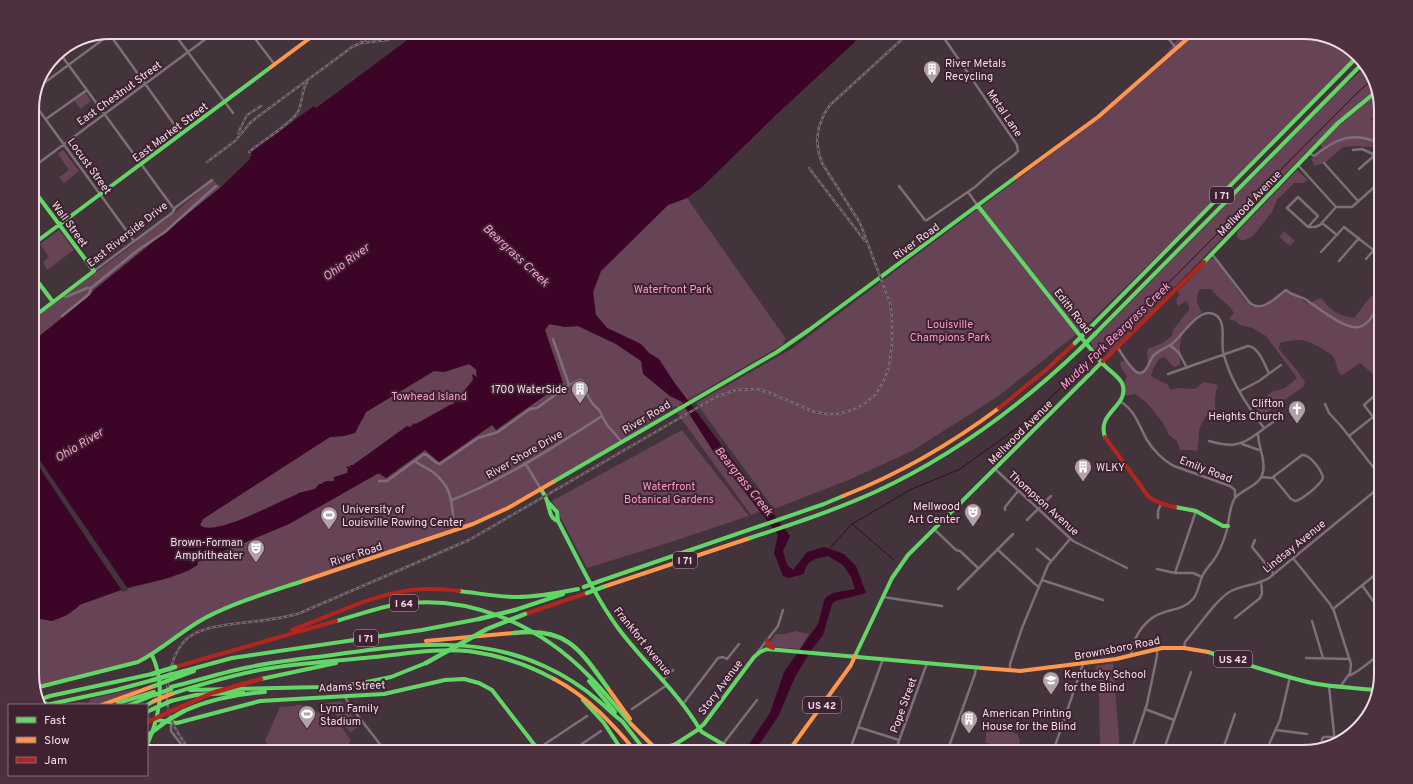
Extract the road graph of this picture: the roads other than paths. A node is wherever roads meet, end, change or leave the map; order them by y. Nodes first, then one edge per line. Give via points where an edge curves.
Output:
1 (114, 39) edge
2 (178, 39) edge
3 (206, 39) edge
4 (255, 39) edge
5 (309, 39) edge
6 (945, 39) edge
7 (1169, 39) edge
8 (1188, 39) edge
9 (101, 40) edge
10 (1177, 49) junction
11 (188, 52) junction
12 (63, 57) edge
13 (1353, 60) edge
14 (68, 64) junction
15 (274, 65) junction
16 (1359, 67) edge
17 (44, 83) edge
18 (146, 83) junction
19 (87, 90) junction
20 (1373, 95) edge
21 (226, 102) junction
22 (39, 110) edge
23 (233, 113) dead end
24 (105, 114) junction
25 (46, 119) junction
26 (182, 134) junction
27 (1374, 142) edge
28 (64, 144) junction
29 (1353, 150) dead end
30 (1309, 153) junction
31 (1374, 155) edge
32 (1374, 156) edge
33 (39, 163) edge
34 (1324, 163) dead end
35 (142, 165) junction
36 (1298, 165) junction
37 (1359, 169) dead end
38 (212, 180) dead end
39 (216, 186) dead end
40 (899, 186) dead end
41 (1374, 187) edge
42 (968, 192) junction
43 (101, 195) junction
44 (39, 197) edge
45 (1358, 201) junction
46 (978, 206) junction
47 (1336, 207) junction
48 (174, 209) junction
49 (1322, 223) junction
50 (60, 225) junction
51 (1308, 227) junction
52 (1336, 235) junction
53 (1359, 238) junction
54 (39, 240) edge
55 (134, 241) junction
56 (1374, 250) joint
57 (1321, 252) dead end
58 (1212, 254) junction
59 (1366, 258) dead end
60 (1339, 261) dead end
61 (94, 271) junction
62 (39, 284) edge
63 (91, 288) junction
64 (62, 295) junction
65 (52, 302) junction
66 (39, 312) edge
67 (1374, 313) edge
68 (62, 316) dead end
69 (553, 339) dead end
70 (1170, 345) junction
71 (1118, 348) junction
72 (1224, 354) junction
73 (1102, 362) junction
74 (1281, 365) dead end
75 (1187, 368) junction
76 (1269, 373) junction
77 (1168, 374) dead end
78 (569, 385) junction
79 (1240, 392) junction
80 (1374, 396) edge
81 (1121, 402) junction
82 (1325, 404) dead end
83 (602, 416) junction
84 (1280, 417) dead end
85 (1373, 417) joint
86 (1264, 428) junction
87 (1258, 434) junction
88 (1349, 436) junction
89 (1209, 441) dead end
90 (622, 442) junction
91 (1242, 444) junction
92 (1260, 450) junction
93 (415, 461) junction
94 (525, 463) junction
95 (1374, 468) edge
96 (995, 469) junction
97 (1261, 477) junction
98 (1273, 478) junction
99 (379, 481) dead end
100 (541, 489) junction
101 (1018, 491) junction
102 (1374, 492) edge
103 (1051, 496) dead end
104 (1235, 498) junction
105 (452, 500) junction
106 (1161, 504) junction
107 (1038, 509) junction
108 (1005, 510) dead end
109 (1196, 511) junction
110 (1158, 518) dead end
111 (1027, 520) dead end
112 (1228, 526) junction
113 (934, 529) junction
114 (455, 530) junction
115 (1013, 534) dead end
116 (1070, 539) junction
117 (1255, 540) dead end
118 (1037, 548) dead end
119 (997, 550) junction
120 (1292, 558) junction
121 (1050, 560) junction
122 (978, 568) junction
123 (1127, 568) dead end
124 (1157, 569) dead end
125 (1175, 573) junction
126 (1274, 574) junction
127 (1374, 576) edge
128 (1202, 577) junction
129 (1042, 580) junction
130 (1260, 582) junction
131 (1362, 585) junction
132 (1039, 586) junction
133 (578, 589) junction
134 (958, 589) dead end
135 (883, 597) junction
136 (1103, 600) dead end
137 (1374, 602) edge
138 (942, 606) dead end
139 (1333, 609) junction
140 (783, 610) dead end
141 (1235, 618) dead end
142 (1312, 621) dead end
143 (767, 640) junction
144 (739, 644) dead end
145 (1184, 648) junction
146 (376, 649) junction
147 (779, 649) junction
148 (1157, 649) junction
149 (222, 653) junction
150 (152, 655) junction
151 (856, 656) junction
152 (1131, 656) junction
153 (754, 657) junction
154 (364, 658) junction
155 (1306, 658) dead end
156 (1323, 658) junction
157 (1374, 658) edge
158 (506, 659) junction
159 (883, 659) junction
160 (1350, 659) junction
161 (927, 663) junction
162 (1083, 664) junction
163 (576, 666) junction
164 (976, 667) junction
165 (673, 670) dead end
166 (1010, 670) junction
167 (1191, 672) dead end
168 (1347, 676) junction
169 (173, 677) junction
170 (1290, 677) junction
171 (663, 680) junction
172 (667, 686) junction
173 (1329, 686) junction
174 (40, 687) edge
175 (312, 687) junction
176 (1340, 687) junction
177 (184, 690) junction
178 (1372, 690) edge
179 (265, 692) junction
180 (154, 694) junction
181 (344, 696) junction
182 (44, 699) edge
183 (757, 700) dead end
184 (52, 704) edge
185 (105, 704) edge
186 (115, 704) edge
187 (131, 704) edge
188 (148, 704) edge
189 (683, 704) junction
190 (632, 709) dead end
191 (1145, 709) junction
192 (148, 712) edge
193 (1235, 714) dead end
194 (587, 716) dead end
195 (157, 720) junction
196 (1174, 720) junction
197 (148, 722) edge
198 (622, 722) junction
199 (171, 724) junction
200 (858, 727) junction
201 (699, 728) junction
202 (1276, 730) junction
203 (601, 731) dead end
204 (1307, 734) dead end
205 (148, 735) edge
206 (643, 736) junction
207 (1334, 737) joint
208 (899, 740) junction
209 (148, 742) edge
210 (1322, 743) edge
211 (723, 744) joint
212 (182, 745) edge
213 (381, 745) edge
214 (534, 745) edge
215 (546, 745) edge
216 (580, 745) edge
217 (619, 745) edge
218 (630, 745) edge
219 (640, 745) edge
220 (653, 745) edge
221 (674, 745) edge
222 (793, 745) edge
223 (852, 745) edge
224 (897, 745) edge
225 (950, 745) edge
226 (1056, 745) edge
227 (1133, 745) edge
228 (1165, 745) edge
229 (1224, 745) edge
230 (1269, 745) edge

1 - 18 street
2 - 11 street
3 - 11 street, East Chestnut Street
4 - 15 street
5 - 15 main road, East Market Street
6 - 42 street, Metal Lane via 1018,148 1014,155
7 - 10 street
8 - 10 main road, River Road
9 - 14 street
10 - 46 main road, River Road via 1098,118
11 - 18 street, East Chestnut Street
11 - 21 street
12 - 14 street
13 - 133 main road, I 71, bridge via 1075,343 990,416 906,467 838,499
14 - 17 street
14 - 19 street
15 - 21 main road, East Market Street
16 - 175 main road, I 71, bridge via 1044,383 1002,417 913,473 836,508 525,614 488,629 426,663 393,677 352,685
18 - 24 street, East Chestnut Street
18 - 26 street
19 - 24 street
19 - 25 street
20 - 30 main road, Mellwood Avenue via 1347,115
21 - 23 street
21 - 26 main road, East Market Street
22 - 25 street, Locust Street
24 - 28 street, East Chestnut Street
24 - 35 street
25 - 28 street, Locust Street
26 - 35 main road, East Market Street
27 - 30 street via 1349,137 1329,144 1314,156
28 - 33 street, East Chestnut Street
28 - 43 street, Locust Street
29 - 31 street via 1362,149
30 - 36 main road, Mellwood Avenue
32 - 37 street
34 - 45 street
35 - 43 main road, East Market Street
35 - 48 street
36 - 47 street
36 - 58 main road, Mellwood Avenue
38 - 48 street, East Riverside Drive
39 - 63 street via 165,232
40 - 42 street, Metal Lane via 925,220
41 - 45 street
42 - 46 street
43 - 50 main road, East Market Street
43 - 55 street, Locust Street
44 - 50 main road, Wall Street
45 - 47 street via 1352,207
46 - 73 main road, Edith Road
46 - 90 main road, River Road via 777,352
47 - 49 street
48 - 55 street, East Riverside Drive
49 - 51 street via 1317,227
49 - 52 street
50 - 54 main road, East Market Street
50 - 61 main road, Wall Street
51 - 51 street via 1287,208 1298,197 1318,216
52 - 53 street via 1344,227
52 - 57 street
53 - 56 street
53 - 60 street
55 - 61 street, East Riverside Drive
56 - 59 street
58 - 67 street via 1249,302 1256,307 1264,306 1286,290 1343,324 1358,327 1364,325
58 - 71 main road, Mellwood Avenue
61 - 64 main road, East Riverside Drive
62 - 65 main road
63 - 64 street via 66,297
63 - 68 street via 89,294
64 - 65 main road, East Riverside Drive
65 - 66 main road, East Riverside Drive
69 - 78 street
70 - 71 street via 1154,356 1146,370 1139,373 1133,369
70 - 72 street via 1198,318 1212,314 1221,321
70 - 75 street
71 - 73 main road, Mellwood Avenue
72 - 75 street
72 - 76 street via 1248,346 1253,347
72 - 79 street
73 - 81 main road, Edith Road via 1122,384
73 - 96 main road, Mellwood Avenue
74 - 76 street
75 - 77 street
76 - 79 street
78 - 83 street via 579,380 583,382 589,397
78 - 93 street via 498,432 478,438 440,464 426,454
79 - 86 street
80 - 85 street via 1364,404
81 - 104 street, Emily Road via 1138,422 1151,446 1167,461 1174,466 1230,486 1235,490
81 - 106 main road via 1104,421 1104,436 1148,496
82 - 88 street via 1329,413
83 - 90 street
83 - 94 street, River Shore Drive
84 - 86 street
85 - 88 street
86 - 87 street
87 - 91 street
87 - 92 street
88 - 95 street
89 - 91 street
90 - 100 main road, River Road
91 - 92 street
92 - 97 street via 1264,466
93 - 99 street via 387,481
93 - 105 street via 442,481
94 - 100 street, Frankfort Avenue
94 - 105 street, River Shore Drive via 476,491
96 - 101 street, Thompson Avenue
96 - 113 main road, Mellwood Avenue
97 - 98 street
97 - 104 street
98 - 98 street via 1291,499 1296,501 1323,478 1322,473 1305,455
100 - 114 main road, River Road via 493,516
100 - 171 main road, Frankfort Avenue via 550,514 558,521 611,616 626,638
101 - 107 street, Thompson Avenue
101 - 108 street
102 - 120 street, Lindsay Avenue
103 - 107 street
104 - 112 street
105 - 114 street
106 - 109 main road
106 - 110 street
107 - 111 street
107 - 116 street, Thompson Avenue
109 - 112 main road via 1223,526
109 - 125 street
112 - 128 street via 1219,552
113 - 122 street
113 - 135 main road, Mellwood Avenue via 903,562
114 - 150 main road, River Road via 230,606 198,622
115 - 119 street
116 - 121 street
116 - 123 street, Thompson Avenue
117 - 126 street via 1252,547
118 - 121 street
119 - 122 street
119 - 132 street
120 - 126 street, Lindsay Avenue
120 - 139 street
121 - 129 street
122 - 134 street
124 - 125 street
125 - 128 street via 1193,573
126 - 130 street, Lindsay Avenue
127 - 131 street
128 - 152 street via 1196,594 1189,603 1159,614 1146,624 1138,635
129 - 132 street
129 - 136 street
130 - 141 street via 1260,598
130 - 145 street, Lindsay Avenue via 1236,588 1224,596 1185,642
131 - 137 street
131 - 139 street
132 - 166 street via 1017,642
133 - 149 main road via 542,596 517,597 441,589 403,591 373,599 305,626
133 - 169 main road, I 71, bridge via 479,619 422,630 253,654
135 - 138 street
135 - 151 main road, Mellwood Avenue
139 - 160 street
140 - 143 street, Story Avenue via 780,622
142 - 156 street
143 - 147 main road via 768,646
143 - 153 street, Story Avenue
144 - 189 street via 727,659 718,658
145 - 148 main road, Brownsboro Road / US 42
145 - 170 main road, Brownsboro Road / US 42 via 1207,652
146 - 180 main road, bridge via 246,667
146 - 198 main road via 441,643 502,651 535,662 566,678 600,702
146 - 206 main road, bridge via 397,644 514,633 543,632 555,635 567,640 582,654
147 - 151 main road, US 42
147 - 153 main road, US 42 via 763,650
148 - 152 main road, Brownsboro Road / US 42
148 - 191 street
149 - 163 main road, I 64 via 380,608 438,602 476,608 518,623 547,640
149 - 182 main road, I 64, bridge via 152,674
150 - 174 main road, River Road via 131,665
150 - 195 main road via 160,683
151 - 159 main road, Brownsboro Road / US 42
151 - 222 main road, Mellwood Avenue / US 42
152 - 162 main road, Brownsboro Road / US 42
153 - 201 main road, Story Avenue
154 - 158 main road via 452,650 471,651
154 - 177 main road via 252,672
154 - 197 main road, bridge via 212,692
155 - 156 street
156 - 160 street
157 - 168 street
158 - 217 main road via 547,676 578,696 604,722
158 - 218 main road via 542,671 579,694 612,722
159 - 161 main road, Brownsboro Road / US 42
159 - 200 street
160 - 168 street via 1351,667
161 - 164 main road, Brownsboro Road / US 42
161 - 208 street, Pope Street
162 - 166 main road, Brownsboro Road / US 42
162 - 226 street
163 - 198 main road, I 64
163 - 206 main road via 589,676
164 - 166 main road, Brownsboro Road / US 42
164 - 225 street
165 - 171 street
167 - 196 street
168 - 176 street
169 - 184 main road, bridge
169 - 185 main road, bridge
170 - 173 main road, Brownsboro Road / US 42
170 - 202 street
171 - 172 main road, Frankfort Avenue
172 - 189 main road, Frankfort Avenue
172 - 190 street
173 - 176 main road, Brownsboro Road / US 42
173 - 207 street
175 - 177 main road
175 - 179 main road
176 - 178 main road, Brownsboro Road / US 42
177 - 188 main road, bridge
179 - 192 main road, bridge via 196,695 171,701
179 - 205 main road, bridge via 223,697 203,703 184,711
180 - 186 main road
180 - 187 main road
181 - 199 main road, Adams Street via 260,701
181 - 213 street
181 - 214 main road, Adams Street via 389,694 452,679 473,680 486,686 497,696
183 - 211 street
189 - 201 main road, Frankfort Avenue
191 - 196 street
191 - 227 street
193 - 229 street
194 - 215 street
195 - 199 main road, Adams Street
195 - 209 main road
196 - 228 street
198 - 219 main road, I 64
199 - 212 street via 173,734
200 - 208 street
200 - 223 street
201 - 211 main road, Frankfort Avenue
201 - 221 main road, Story Avenue
202 - 204 street
202 - 230 street
203 - 216 street
206 - 220 main road
207 - 210 street via 1324,737
208 - 224 street, Pope Street

